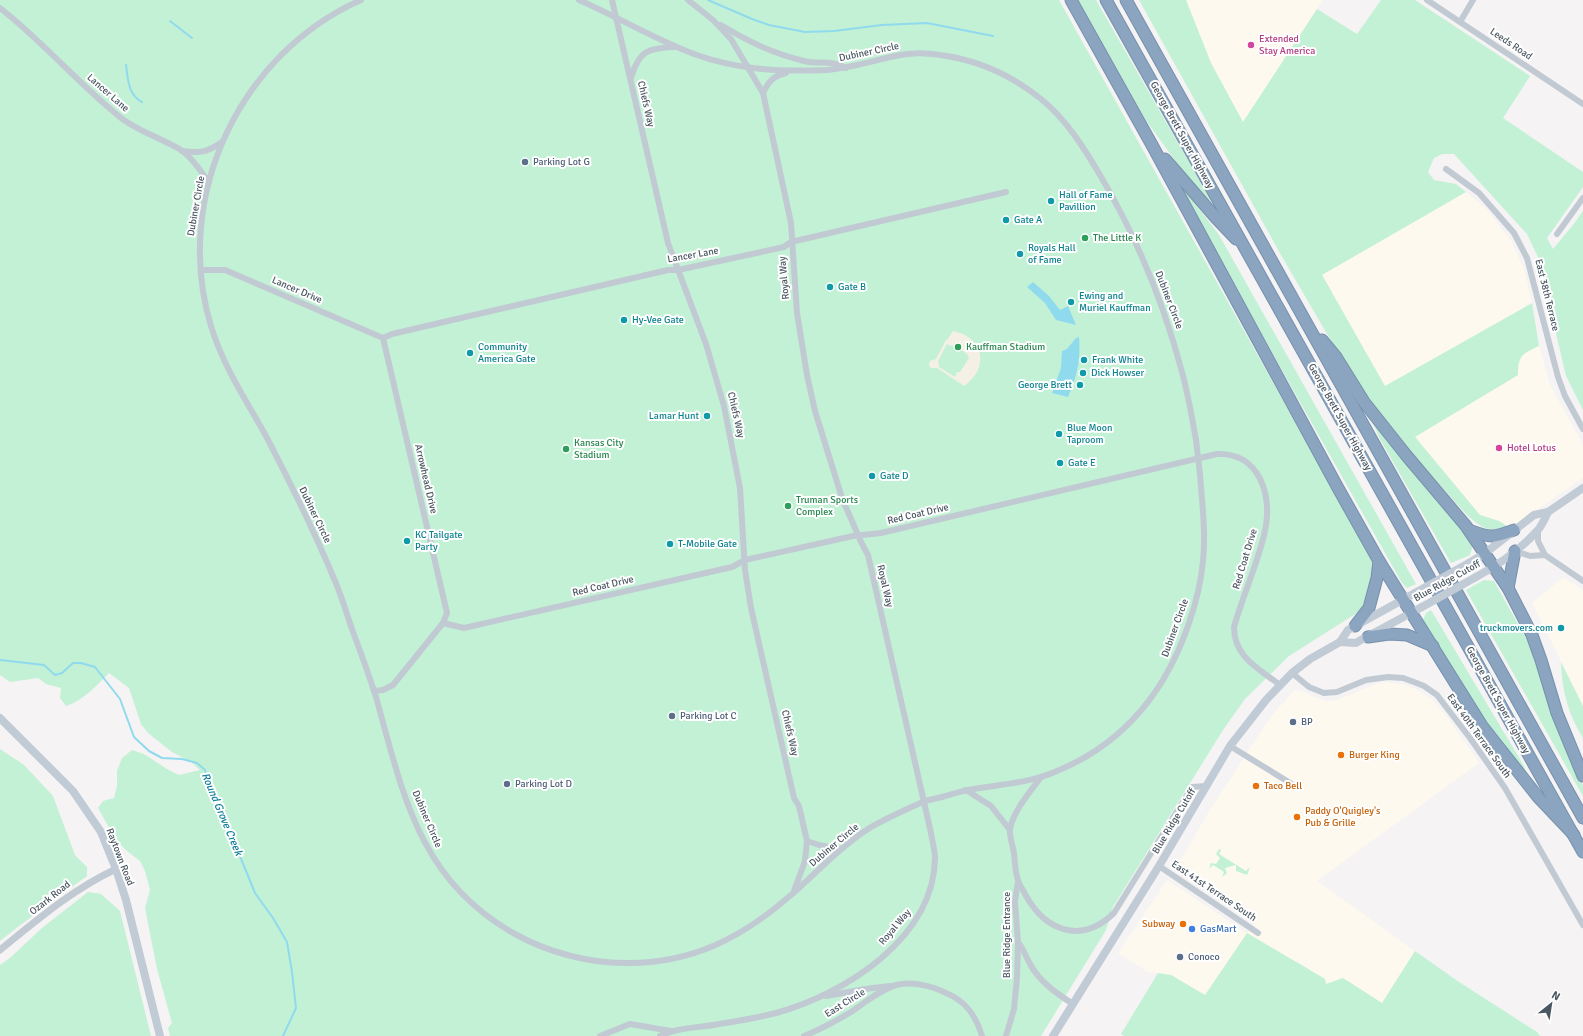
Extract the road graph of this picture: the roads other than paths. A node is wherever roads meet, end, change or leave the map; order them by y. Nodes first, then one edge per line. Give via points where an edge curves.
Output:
1 (360, 0) edge
2 (579, 0) edge
3 (612, 0) edge
4 (688, 0) edge
5 (1071, 0) edge
6 (1106, 0) edge
7 (1126, 0) edge
8 (1427, 0) edge
9 (1473, 0) edge
10 (0, 8) edge
11 (617, 18) junction
12 (713, 20) junction
13 (1460, 22) junction
14 (676, 47) junction
15 (748, 68) junction
16 (847, 68) junction
17 (796, 71) junction
18 (630, 80) junction
19 (763, 93) junction
20 (1583, 104) edge
21 (222, 142) junction
22 (1152, 145) junction
23 (182, 151) junction
24 (1446, 169) dead end
25 (210, 182) junction
26 (1006, 192) dead end
27 (1583, 198) edge
28 (1557, 234) dead end
29 (791, 242) junction
30 (1247, 251) junction
31 (201, 270) junction
32 (678, 270) junction
33 (1302, 316) junction
34 (383, 338) junction
35 (1583, 429) edge
36 (1583, 488) edge
37 (1548, 512) junction
38 (1469, 530) junction
39 (1514, 530) junction
40 (1538, 530) junction
41 (858, 536) junction
42 (1515, 551) junction
43 (1484, 554) junction
44 (1545, 555) junction
45 (745, 560) junction
46 (1379, 561) junction
47 (1494, 568) junction
48 (1583, 581) edge
49 (1508, 588) junction
50 (1404, 598) junction
51 (1412, 612) junction
52 (443, 623) junction
53 (1355, 626) junction
54 (1368, 637) junction
55 (1340, 642) junction
56 (1433, 647) junction
57 (1292, 673) junction
58 (1280, 685) junction
59 (374, 691) junction
60 (0, 718) edge
61 (1230, 746) junction
62 (1583, 776) edge
63 (1041, 777) junction
64 (1206, 786) junction
65 (1295, 786) dead end
66 (966, 790) junction
67 (1583, 818) edge
68 (1010, 830) junction
69 (1574, 835) junction
70 (807, 841) junction
71 (840, 849) junction
72 (1583, 852) edge
73 (1159, 866) junction
74 (116, 869) junction
75 (1018, 881) junction
76 (794, 893) junction
77 (1583, 926) edge
78 (1258, 933) dead end
79 (1018, 942) junction
80 (0, 950) edge
81 (896, 985) junction
82 (820, 998) junction
83 (1073, 1004) junction
84 (671, 1030) junction
85 (160, 1036) edge
86 (600, 1036) edge
87 (660, 1036) edge
88 (804, 1036) edge
89 (982, 1036) edge
90 (1006, 1036) edge
91 (1053, 1036) edge

1 - 21 street, Dubiner Circle via 309,30 274,62 246,97
2 - 11 street, Dubiner Circle
3 - 11 street, Chiefs Way
4 - 12 street, Royal Way
5 - 22 highway
6 - 30 highway, George Brett Super Highway
7 - 33 highway, George Brett Super Highway
8 - 13 street, Leeds Road
9 - 13 street
10 - 23 street, Lancer Lane via 115,113 135,127
11 - 14 street, Dubiner Circle
11 - 18 street, Chiefs Way
12 - 15 street, Royal Way via 731,39
12 - 16 street via 747,41 774,53 806,62 836,63
13 - 20 street, Leeds Road
14 - 15 street, Dubiner Circle via 695,55
14 - 18 street via 652,48 644,53 637,60
15 - 17 street, Dubiner Circle
15 - 19 street, Royal Way
16 - 17 street, Dubiner Circle
16 - 63 street, Dubiner Circle, bridge via 897,56 937,54 992,68 1042,100 1056,113 1093,162 1110,192 1138,250 1175,348 1196,440 1204,525 1200,584 1191,618 1169,671 1143,710 1104,746 1073,764
17 - 19 street via 779,74 773,78
18 - 32 street, Chiefs Way via 668,243
19 - 29 street, Royal Way via 791,223
21 - 23 street via 200,153
21 - 25 street, Dubiner Circle
22 - 30 highway
22 - 46 highway
23 - 25 street, Lancer Lane
24 - 35 street, East 38th Terrace via 1480,193 1514,233 1528,258 1558,377
25 - 31 street, Dubiner Circle via 202,217
26 - 29 street, Lancer Lane
27 - 28 street
29 - 32 street, Lancer Lane via 784,247
29 - 41 street, Royal Way via 797,313 807,375 842,498
30 - 69 highway, George Brett Super Highway
31 - 34 street, Lancer Drive via 225,270
31 - 59 street, Dubiner Circle via 206,310 221,353 274,453 334,579
32 - 34 street, Lancer Lane via 668,270 406,330
32 - 45 street, Chiefs Way via 708,349 725,412 740,488
33 - 38 highway via 1336,357 1369,408
33 - 67 highway, George Brett Super Highway
34 - 52 street, Arrowhead Drive via 447,613
36 - 37 main road, Blue Ridge Cutoff
37 - 39 main road, Blue Ridge Cutoff via 1534,515
37 - 40 main road, Blue Ridge Cutoff
38 - 39 highway via 1497,537
38 - 43 highway
39 - 43 main road, Blue Ridge Cutoff
40 - 42 main road, Blue Ridge Cutoff
40 - 44 street via 1538,541
41 - 45 street, Red Coat Drive
41 - 58 street, Red Coat Drive via 881,533 1217,454 1236,456 1251,465 1258,475 1263,487 1266,514 1263,537 1234,627 1235,641 1243,656
41 - 82 street, Royal Way via 868,555 931,833 934,858 930,886 920,914 904,935 881,959 854,979
42 - 44 street via 1530,556
42 - 47 main road, Blue Ridge Cutoff
42 - 49 highway
43 - 47 highway
43 - 50 main road, Blue Ridge Cutoff, bridge
44 - 48 street
45 - 52 street, Red Coat Drive via 732,567 464,628
45 - 70 street, Chiefs Way via 751,608 794,798 799,806
46 - 50 highway
46 - 53 highway via 1369,608
47 - 49 highway
47 - 51 main road, Blue Ridge Cutoff, bridge
49 - 62 highway via 1532,634 1557,713
50 - 51 highway
50 - 53 main road, Blue Ridge Cutoff
51 - 54 main road, Blue Ridge Cutoff
51 - 56 highway
52 - 59 street via 393,685
53 - 55 main road, Blue Ridge Cutoff via 1348,630
54 - 55 main road, Blue Ridge Cutoff via 1356,643
54 - 56 highway via 1407,635
55 - 57 main road, Blue Ridge Cutoff
56 - 69 highway via 1482,726 1538,797
57 - 58 main road, Blue Ridge Cutoff
57 - 77 street, East 40th Terrace South via 1309,687 1324,693 1337,692 1366,680 1388,677 1414,682 1437,695 1505,788
58 - 61 main road, Blue Ridge Cutoff
59 - 76 street, Dubiner Circle via 409,806 432,857 473,905 498,924 524,938 552,950 602,962 637,963 670,960 704,951 730,938 775,909
60 - 74 main road, Raytown Road via 73,791 101,832
61 - 64 main road, Blue Ridge Cutoff
61 - 65 street
63 - 66 street, Dubiner Circle via 1008,785
63 - 68 street via 1022,804
64 - 73 main road, Blue Ridge Cutoff
64 - 75 street via 1192,788 1114,913 1098,925 1070,930 1050,924 1034,908
66 - 68 street via 990,806
66 - 71 street, Dubiner Circle, bridge via 925,801 877,823
68 - 75 street
69 - 72 highway
70 - 71 street
70 - 76 street, Chiefs Way via 805,861
71 - 76 street, Dubiner Circle
73 - 78 street, East 41st Terrace South
73 - 83 main road, Blue Ridge Cutoff
74 - 80 street, Ozark Road via 76,890
74 - 85 main road, Raytown Road
75 - 79 street, Blue Ridge Entrance via 1015,902
79 - 83 street via 1041,979 1056,994
79 - 90 street, Blue Ridge Entrance via 1014,1009
81 - 82 street, East Circle
81 - 88 street, East Circle via 820,1030
81 - 89 street, East Circle via 933,986 955,996 978,1022
82 - 84 street, Royal Way via 775,1013
83 - 91 main road, Blue Ridge Cutoff
84 - 86 street via 630,1024
84 - 87 street, Royal Way

